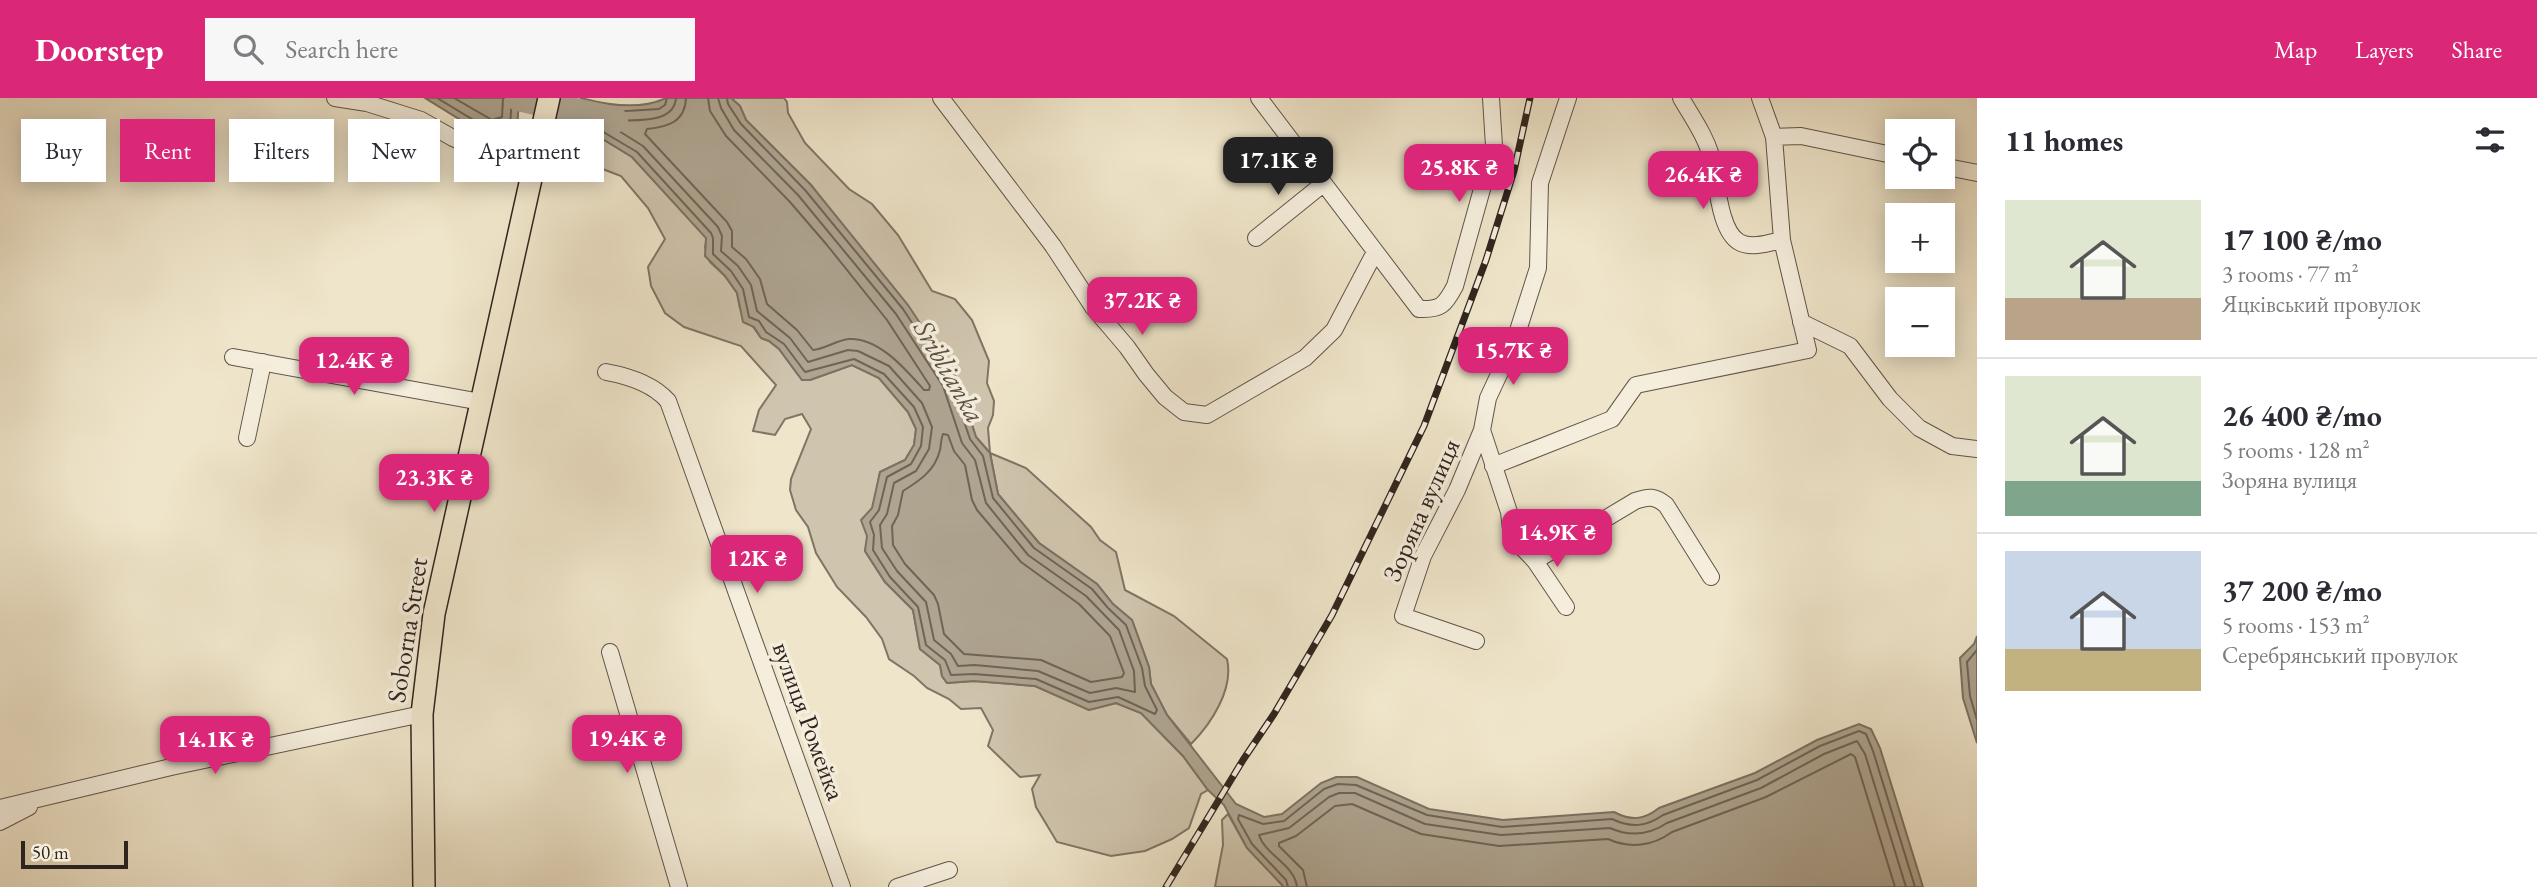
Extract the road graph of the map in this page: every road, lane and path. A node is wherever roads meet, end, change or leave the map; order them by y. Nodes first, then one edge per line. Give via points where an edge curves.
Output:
1 (335, 98) edge
2 (549, 98) edge
3 (941, 98) edge
4 (1259, 98) edge
5 (1491, 98) edge
6 (1568, 98) edge
7 (1681, 98) edge
8 (1760, 98) edge
9 (1774, 137) junction
10 (454, 138) edge
11 (1885, 154) edge
12 (1955, 169) edge
13 (1977, 173) edge
14 (1323, 184) junction
15 (1256, 238) dead end
16 (1782, 240) junction
17 (1375, 252) junction
18 (1801, 322) junction
19 (233, 357) dead end
20 (263, 362) junction
21 (606, 372) dead end
22 (481, 401) junction
23 (1482, 430) junction
24 (247, 438) dead end
25 (1977, 449) edge
26 (1493, 466) junction
27 (1535, 561) junction
28 (1711, 577) dead end
29 (1566, 607) dead end
30 (1476, 641) dead end
31 (610, 652) dead end
32 (422, 714) junction
33 (53, 795) junction
34 (0, 808) edge
35 (0, 822) edge
36 (949, 870) dead end
37 (424, 887) edge
38 (679, 887) edge
39 (842, 887) edge
40 (897, 887) edge

1 - 10 street via 421,120
2 - 22 main road, Soborna Street
3 - 17 street via 1053,246 1093,307 1146,374 1184,412 1207,415 1305,358 1334,330
4 - 14 street
5 - 17 street via 1494,146 1455,286 1446,303 1433,310 1419,309
6 - 23 street, Зоряна вулиця via 1540,183 1538,268 1516,340 1488,398
7 - 16 street via 1712,158 1715,187 1729,231 1739,242 1753,246
8 - 9 street
9 - 11 street via 1801,136
9 - 16 street
12 - 13 street
14 - 15 street
14 - 17 street
16 - 18 street
18 - 25 street via 1850,346 1890,399 1919,428 1952,446
18 - 26 street, Зоряна вулиця via 1808,350 1636,385 1612,419
19 - 20 street
20 - 22 street
20 - 24 street
21 - 39 street, вулиця Ромейка via 659,390 668,401
22 - 32 main road, Soborna Street via 435,614
23 - 26 street, Зоряна вулиця
23 - 30 street, Зоряна вулиця via 1423,556 1403,616
26 - 27 street, Зоряна вулиця via 1511,528
27 - 28 street via 1647,496 1666,505
27 - 29 street, Зоряна вулиця
31 - 38 street
32 - 33 street
32 - 37 main road, Soborna Street
33 - 34 street
33 - 35 street
36 - 40 street

